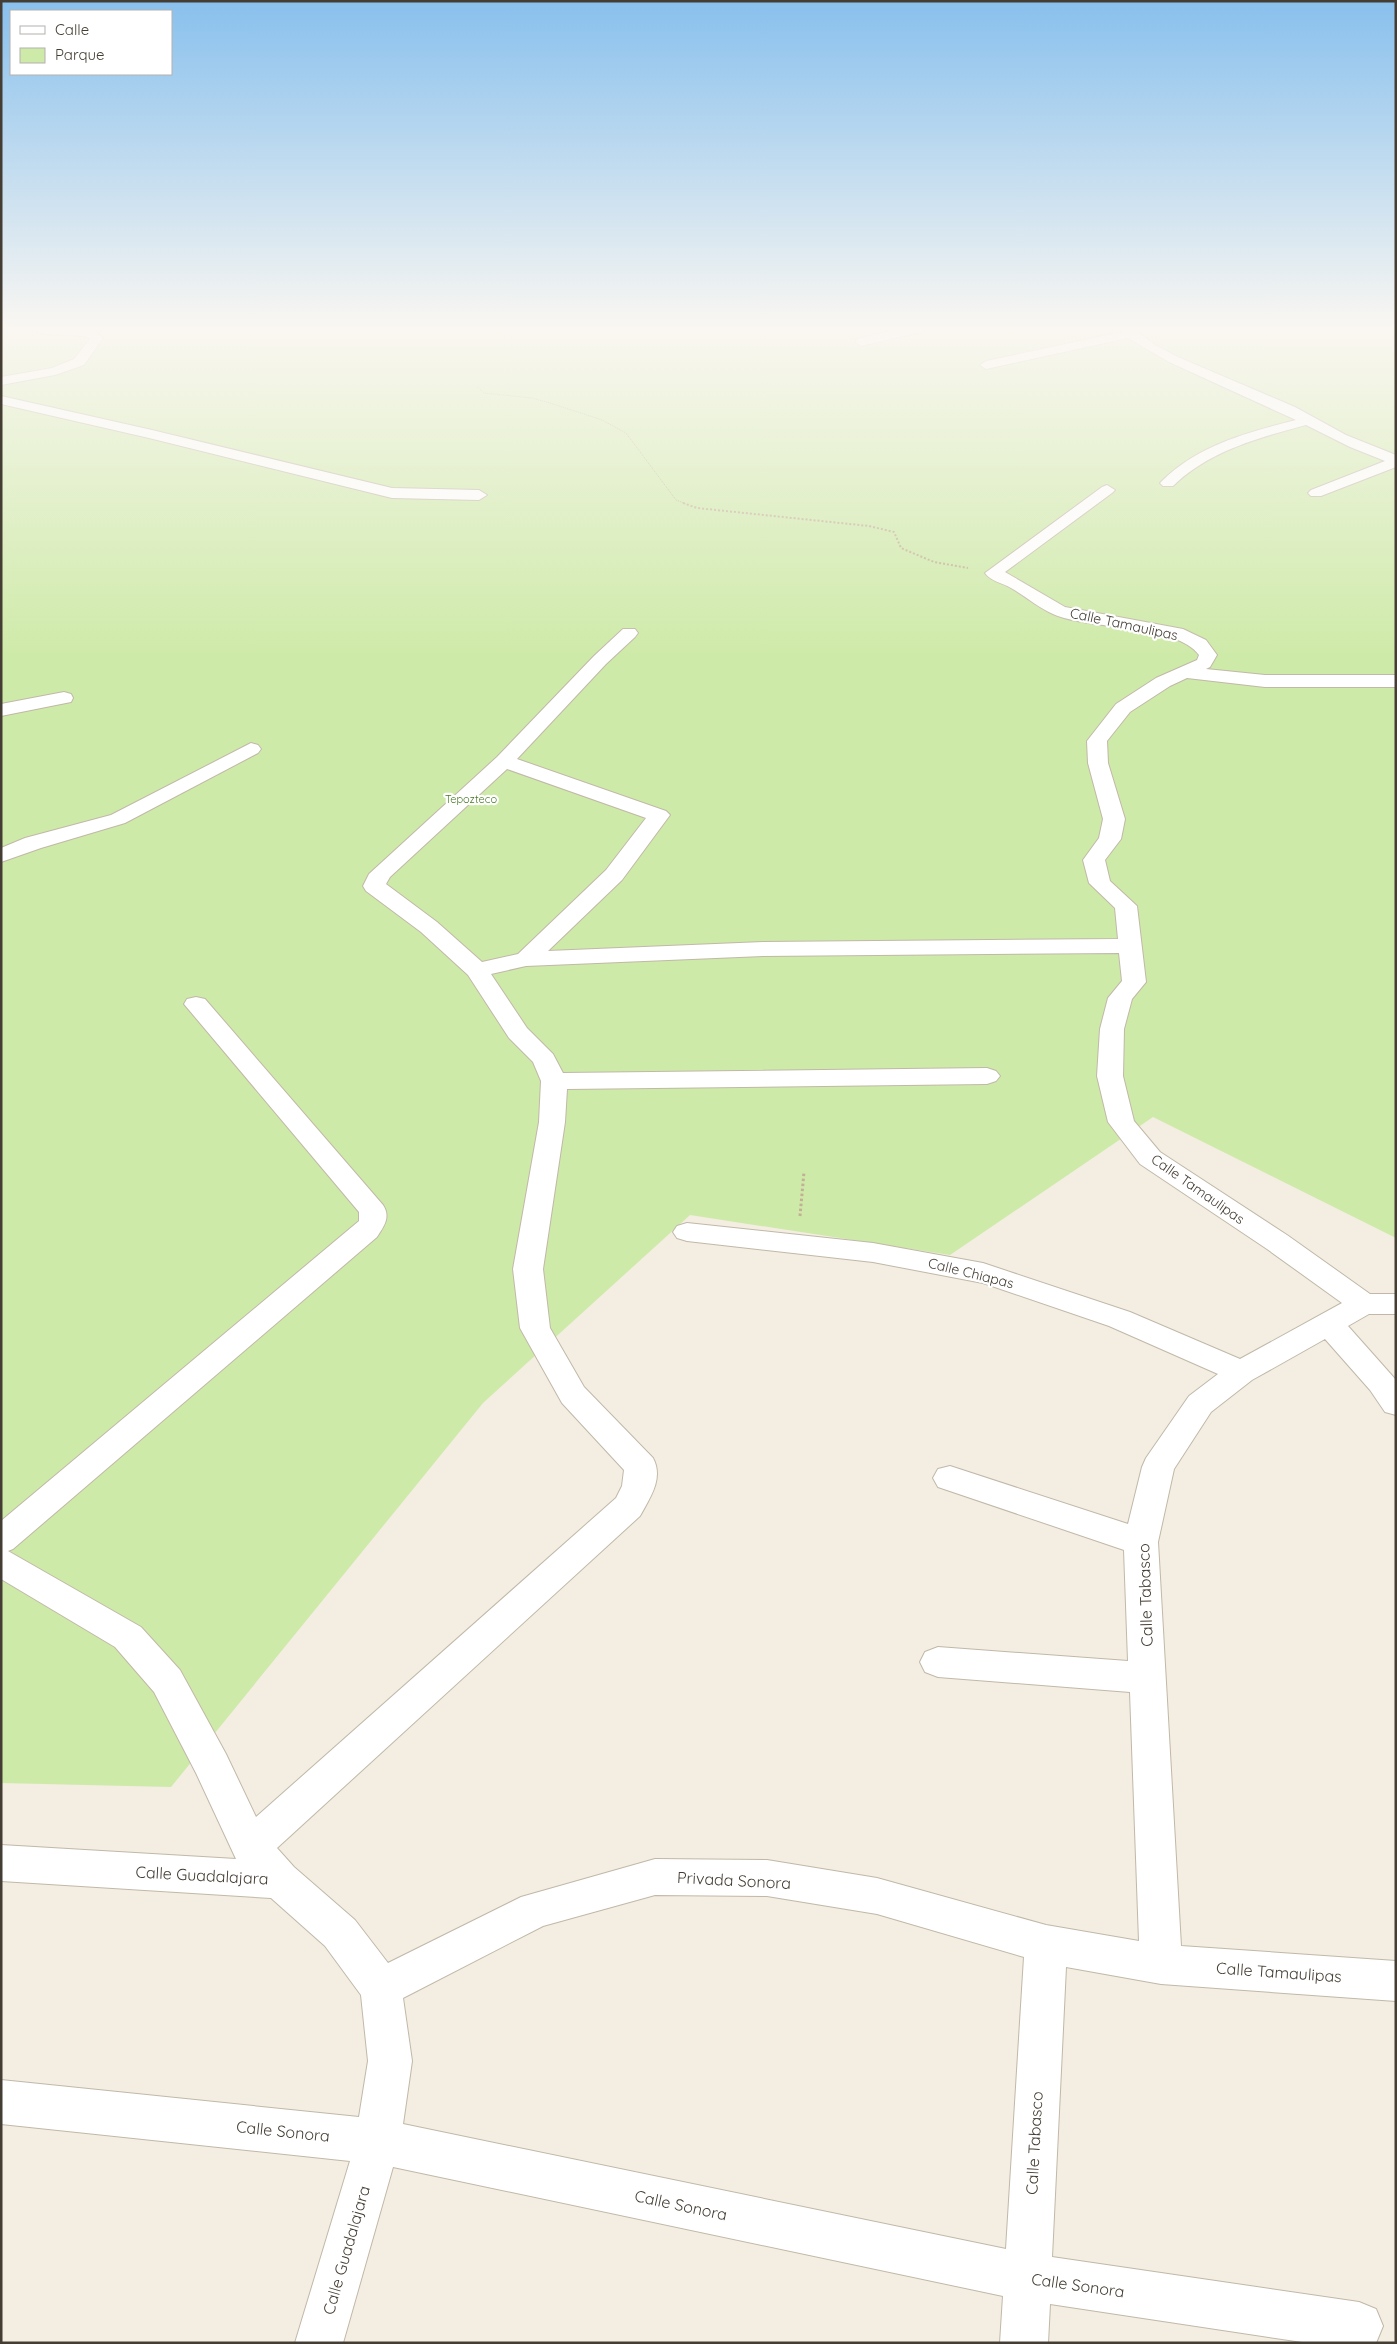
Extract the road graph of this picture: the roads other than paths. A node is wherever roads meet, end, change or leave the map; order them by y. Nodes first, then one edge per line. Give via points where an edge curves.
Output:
1 (164, 437) edge
2 (1248, 437) edge
3 (1341, 437) edge
4 (1388, 443) dead end
5 (1372, 452) junction
6 (1396, 461) edge
7 (1168, 483) dead end
8 (1108, 490) dead end
9 (1316, 493) dead end
10 (479, 494) dead end
11 (629, 633) dead end
12 (1186, 672) junction
13 (1396, 681) edge
14 (64, 698) dead end
15 (1, 710) edge
16 (251, 749) dead end
17 (504, 761) junction
18 (1, 856) edge
19 (1130, 946) junction
20 (526, 959) junction
21 (477, 970) junction
22 (196, 1004) dead end
23 (987, 1076) dead end
24 (554, 1081) junction
25 (687, 1232) dead end
26 (1380, 1304) edge
27 (1328, 1323) junction
28 (1241, 1372) junction
29 (1396, 1404) edge
30 (950, 1478) dead end
31 (1, 1540) edge
32 (1141, 1542) junction
33 (1, 1562) edge
34 (938, 1662) dead end
35 (1148, 1678) junction
36 (250, 1847) junction
37 (1, 1863) edge
38 (280, 1880) junction
39 (1046, 1944) junction
40 (1161, 1964) junction
41 (1396, 1981) edge
42 (381, 1988) junction
43 (1, 2102) edge
44 (378, 2141) junction
45 (1026, 2277) junction
46 (1359, 2326) dead end
47 (320, 2343) edge
48 (1024, 2343) edge

1 - 10 street via 392,494
2 - 7 street via 1215,451 1177,473
3 - 5 street
4 - 5 street
5 - 6 street
6 - 9 street
8 - 12 street, Calle Tamaulipas via 993,573 1060,611 1177,633 1200,644 1208,655 1204,663
11 - 17 street
12 - 13 street via 1265,681
12 - 19 street, Calle Tamaulipas via 1163,682 1123,708 1097,741 1098,763 1114,819 1110,839 1094,860 1100,883 1126,906
14 - 15 street
16 - 18 street via 118,819 33,843
17 - 20 street via 659,815 614,876
17 - 21 street via 380,874 374,886 429,927
19 - 20 street via 763,949
19 - 26 street, Calle Tamaulipas via 1134,982 1120,998 1112,1029 1110,1076 1121,1122 1150,1158 1277,1242
20 - 21 street
21 - 24 street via 518,1034 544,1059
22 - 31 street via 373,1211 373,1221 367,1230
23 - 24 street
24 - 36 street via 552,1122 528,1269 534,1328 573,1394 641,1467 639,1486 628,1507
25 - 28 street, Calle Chiapas via 896,1255 985,1274 1100,1310
26 - 27 street, Calle Tabasco
27 - 28 street, Calle Tabasco
27 - 29 street via 1381,1382
28 - 32 street, Calle Tabasco via 1200,1404 1158,1467
30 - 32 street
32 - 35 street, Calle Tabasco
33 - 36 street via 128,1637 167,1681
34 - 35 street
35 - 40 street, Calle Tabasco
36 - 38 street
37 - 38 street, Calle Guadalajara
38 - 42 street, Calle Guadalajara via 340,1933
39 - 40 street, Privada Sonora
39 - 42 street, Privada Sonora via 877,1896 767,1878 655,1877 535,1910
39 - 45 street, Calle Tabasco
40 - 41 street, Calle Tamaulipas
42 - 44 street, Calle Guadalajara via 390,2061
43 - 44 street, Calle Sonora
44 - 45 street, Calle Sonora
44 - 47 street, Calle Guadalajara
45 - 46 street, Calle Sonora
45 - 48 street, Calle Tabasco

